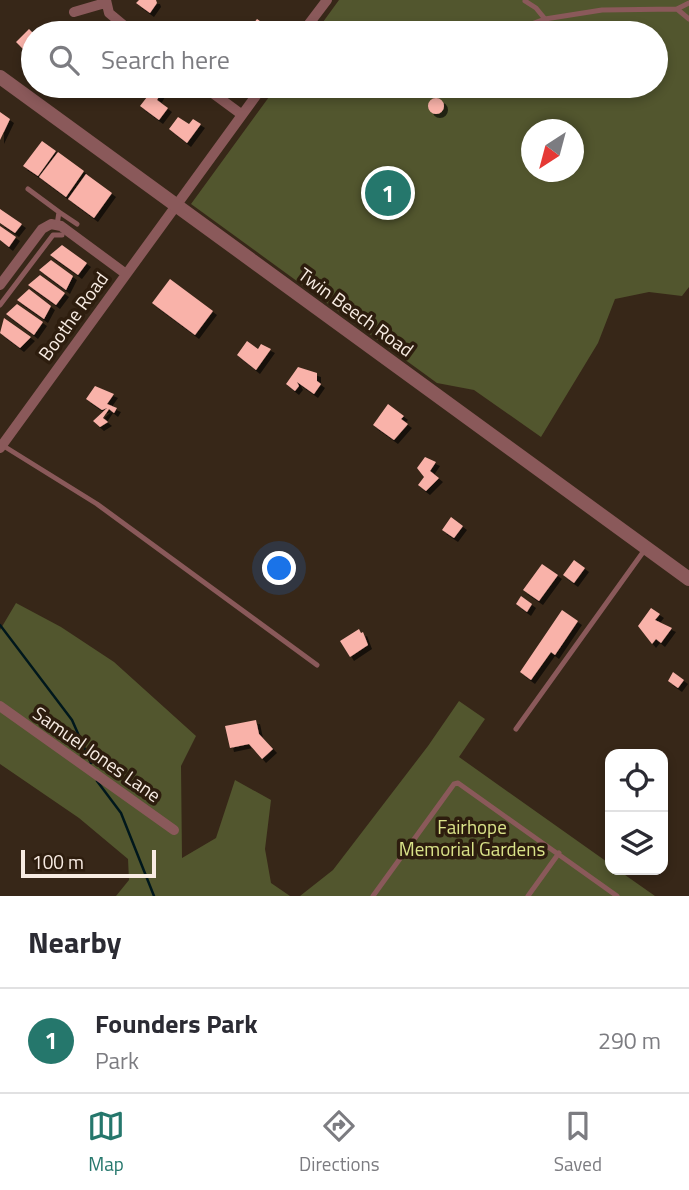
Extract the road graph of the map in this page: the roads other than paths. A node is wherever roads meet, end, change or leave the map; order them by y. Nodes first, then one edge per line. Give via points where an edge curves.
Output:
1 (327, 0) edge
2 (525, 0) edge
3 (106, 2) edge
4 (689, 3) edge
5 (677, 9) junction
6 (74, 12) dead end
7 (545, 19) junction
8 (689, 19) edge
9 (116, 21) edge
10 (311, 21) edge
11 (540, 21) edge
12 (0, 77) edge
13 (21, 92) edge
14 (29, 98) edge
15 (220, 98) edge
16 (254, 98) edge
17 (242, 114) junction
18 (28, 189) dead end
19 (177, 206) junction
20 (59, 212) junction
21 (77, 225) dead end
22 (60, 230) junction
23 (126, 274) junction
24 (0, 285) edge
25 (0, 305) edge
26 (1, 446) edge
27 (646, 548) junction
28 (689, 579) edge
29 (317, 665) dead end
30 (0, 706) edge
31 (516, 730) dead end
32 (174, 830) dead end
33 (559, 853) junction
34 (373, 896) edge
35 (528, 896) edge
36 (617, 896) edge

1 - 10 street
2 - 7 lane
3 - 6 street
3 - 9 street
4 - 5 lane
5 - 7 lane via 602,10
5 - 8 lane
7 - 11 lane
12 - 13 street, Twin Beech Road
14 - 19 street, Twin Beech Road
15 - 17 street
16 - 17 street, Boothe Road
17 - 19 street, Boothe Road
18 - 20 lane
19 - 23 street, Boothe Road
19 - 27 street, Twin Beech Road
20 - 21 lane
20 - 22 lane
22 - 23 street
22 - 24 street via 51,224 42,229
22 - 25 lane
23 - 26 street, Boothe Road
26 - 29 lane via 97,504
27 - 28 street, Twin Beech Road
27 - 31 lane
30 - 32 street, Samuel Jones Lane
33 - 34 lane via 463,785 454,784
33 - 35 lane
33 - 36 lane

